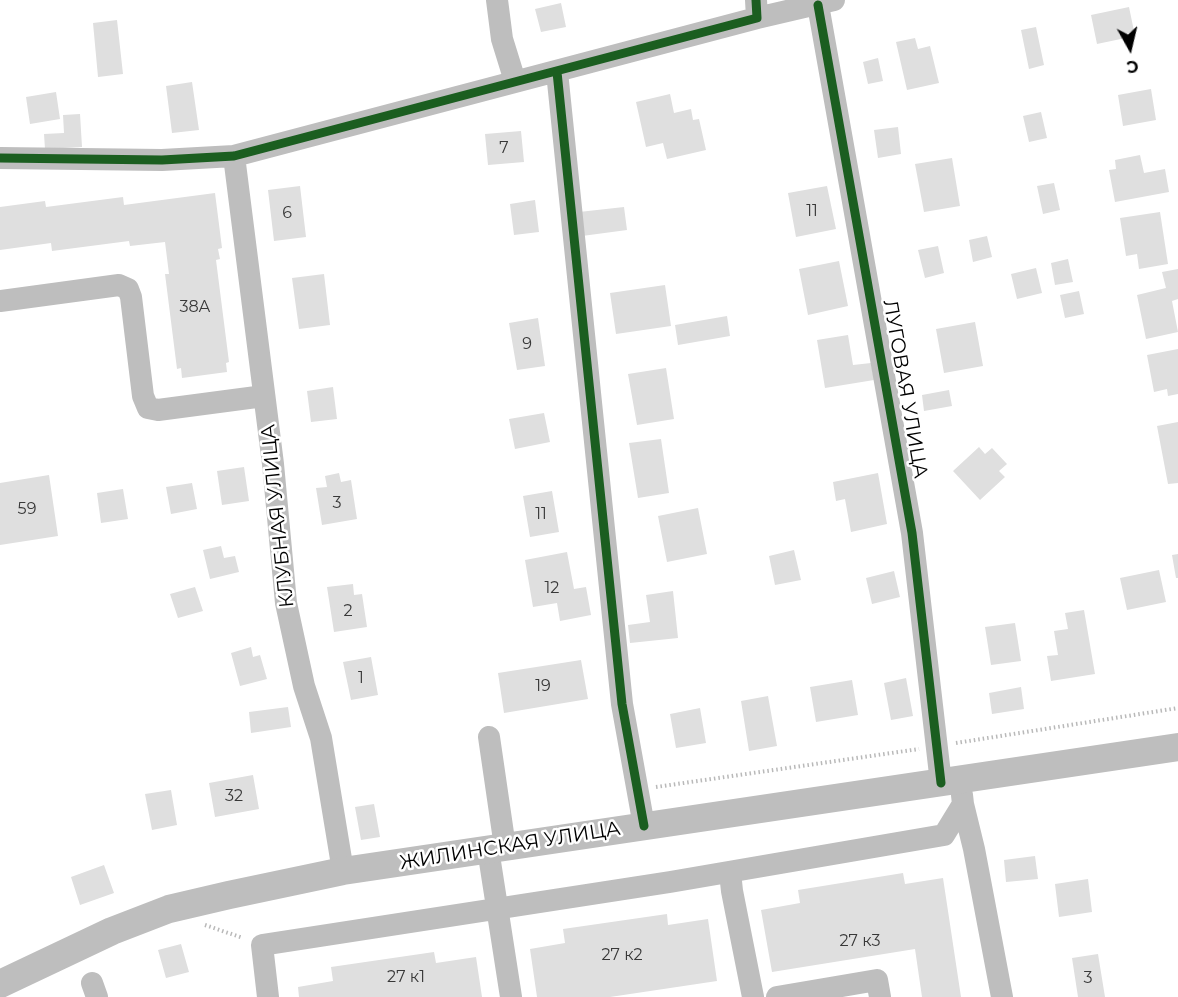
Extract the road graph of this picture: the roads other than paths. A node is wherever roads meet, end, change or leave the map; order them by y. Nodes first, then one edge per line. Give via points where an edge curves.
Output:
1 (496, 0) edge
2 (826, 2) edge
3 (756, 9) edge
4 (556, 72) junction
5 (515, 81) junction
6 (234, 156) junction
7 (0, 158) edge
8 (0, 301) edge
9 (264, 396) junction
10 (489, 737) dead end
11 (1178, 747) edge
12 (955, 789) junction
13 (644, 826) junction
14 (497, 848) junction
15 (343, 871) junction
16 (730, 872) junction
17 (497, 908) junction
18 (0, 984) edge
19 (268, 997) edge
20 (510, 997) edge
21 (753, 997) edge
22 (777, 997) edge
23 (880, 997) edge
24 (1002, 997) edge

1 - 5 street via 502,39
2 - 3 street
2 - 12 street, ЛУГОВАЯ УЛИЦА via 912,533 937,746
3 - 4 street
4 - 5 street
4 - 13 street via 622,704
5 - 6 street
6 - 7 street via 162,160
6 - 9 street, КЛУБНАЯ УЛИЦА
8 - 9 street via 119,285 128,288 148,408 158,410
9 - 15 street, КЛУБНАЯ УЛИЦА via 286,603 304,686 321,738
10 - 14 street
11 - 12 main road, ЖИЛИНСКАЯ УЛИЦА
12 - 13 main road, ЖИЛИНСКАЯ УЛИЦА
12 - 16 street via 944,835
12 - 24 street, ЛУГОВАЯ УЛИЦА via 974,849
13 - 14 main road, ЖИЛИНСКАЯ УЛИЦА
14 - 15 main road, ЖИЛИНСКАЯ УЛИЦА
14 - 17 street
15 - 18 main road, ЖИЛИНСКАЯ УЛИЦА via 169,909 112,931
16 - 17 street
16 - 21 street
17 - 19 street via 262,945
17 - 20 street
22 - 23 street via 877,980

